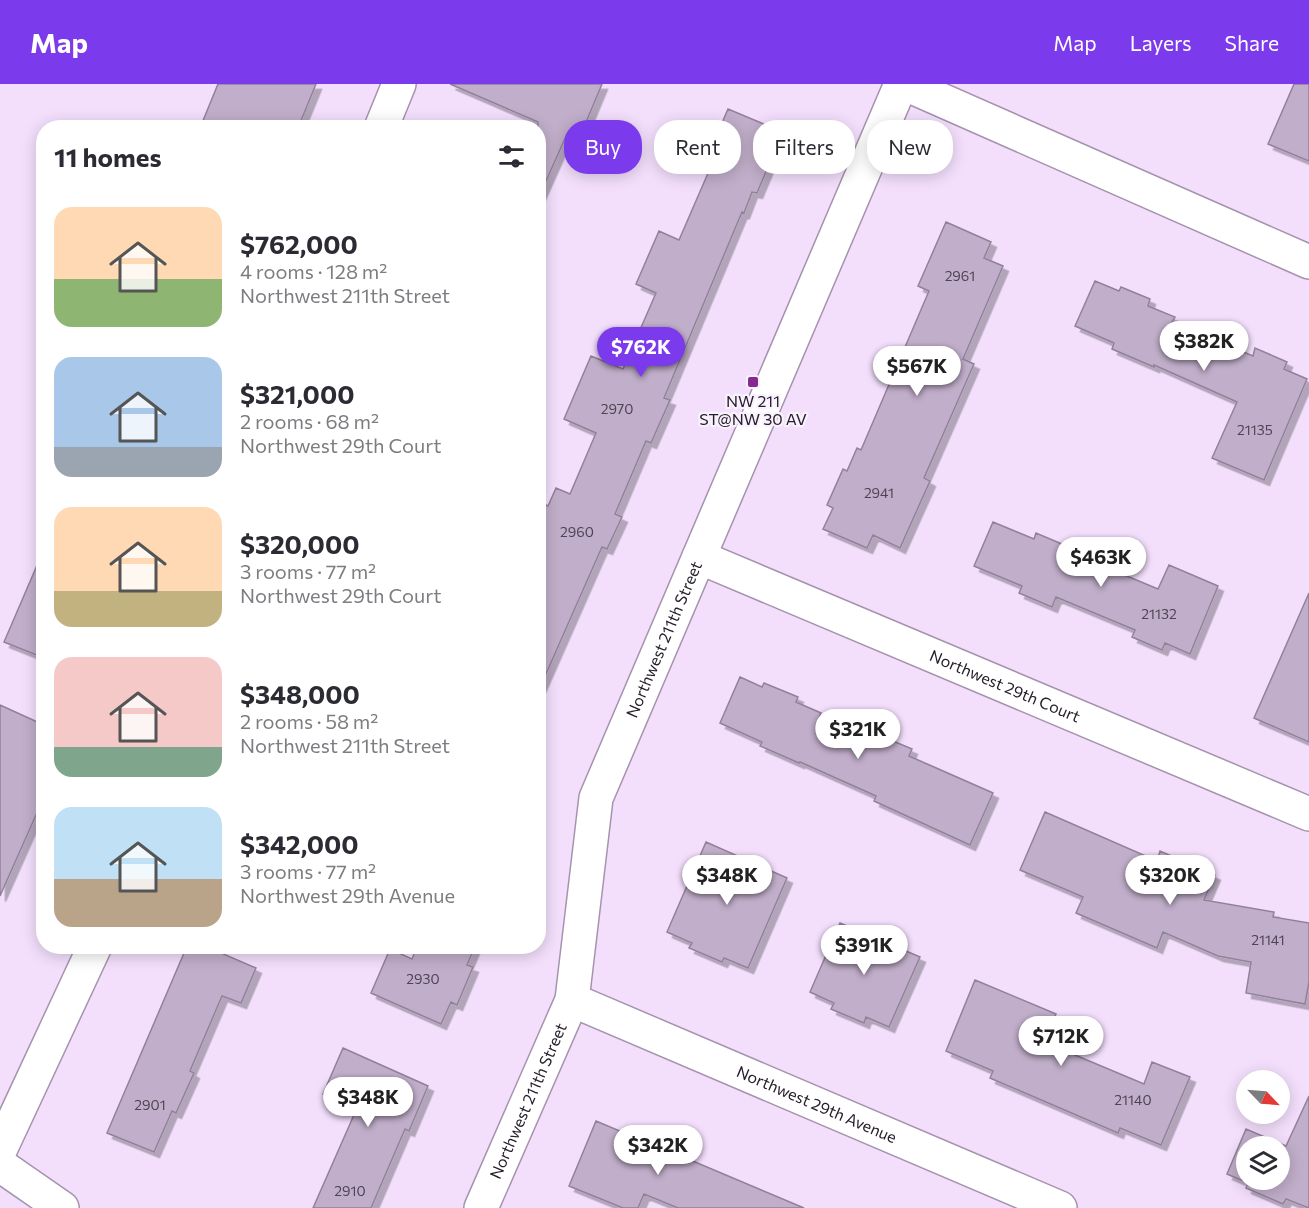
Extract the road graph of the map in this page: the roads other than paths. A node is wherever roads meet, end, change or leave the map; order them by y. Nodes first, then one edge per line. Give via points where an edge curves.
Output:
1 (399, 84) edge
2 (903, 84) edge
3 (384, 120) edge
4 (1309, 262) edge
5 (699, 557) junction
6 (1309, 814) edge
7 (91, 954) edge
8 (572, 1000) junction
9 (0, 1150) edge
10 (0, 1164) edge
11 (62, 1208) edge
12 (481, 1208) edge
13 (1060, 1208) edge

1 - 3 street
2 - 4 street
2 - 5 street, Northwest 211th Street
5 - 6 street, Northwest 29th Court
5 - 8 street, Northwest 211th Street via 596,798
7 - 9 street
8 - 12 street, Northwest 211th Street
8 - 13 street, Northwest 29th Avenue
10 - 11 street

